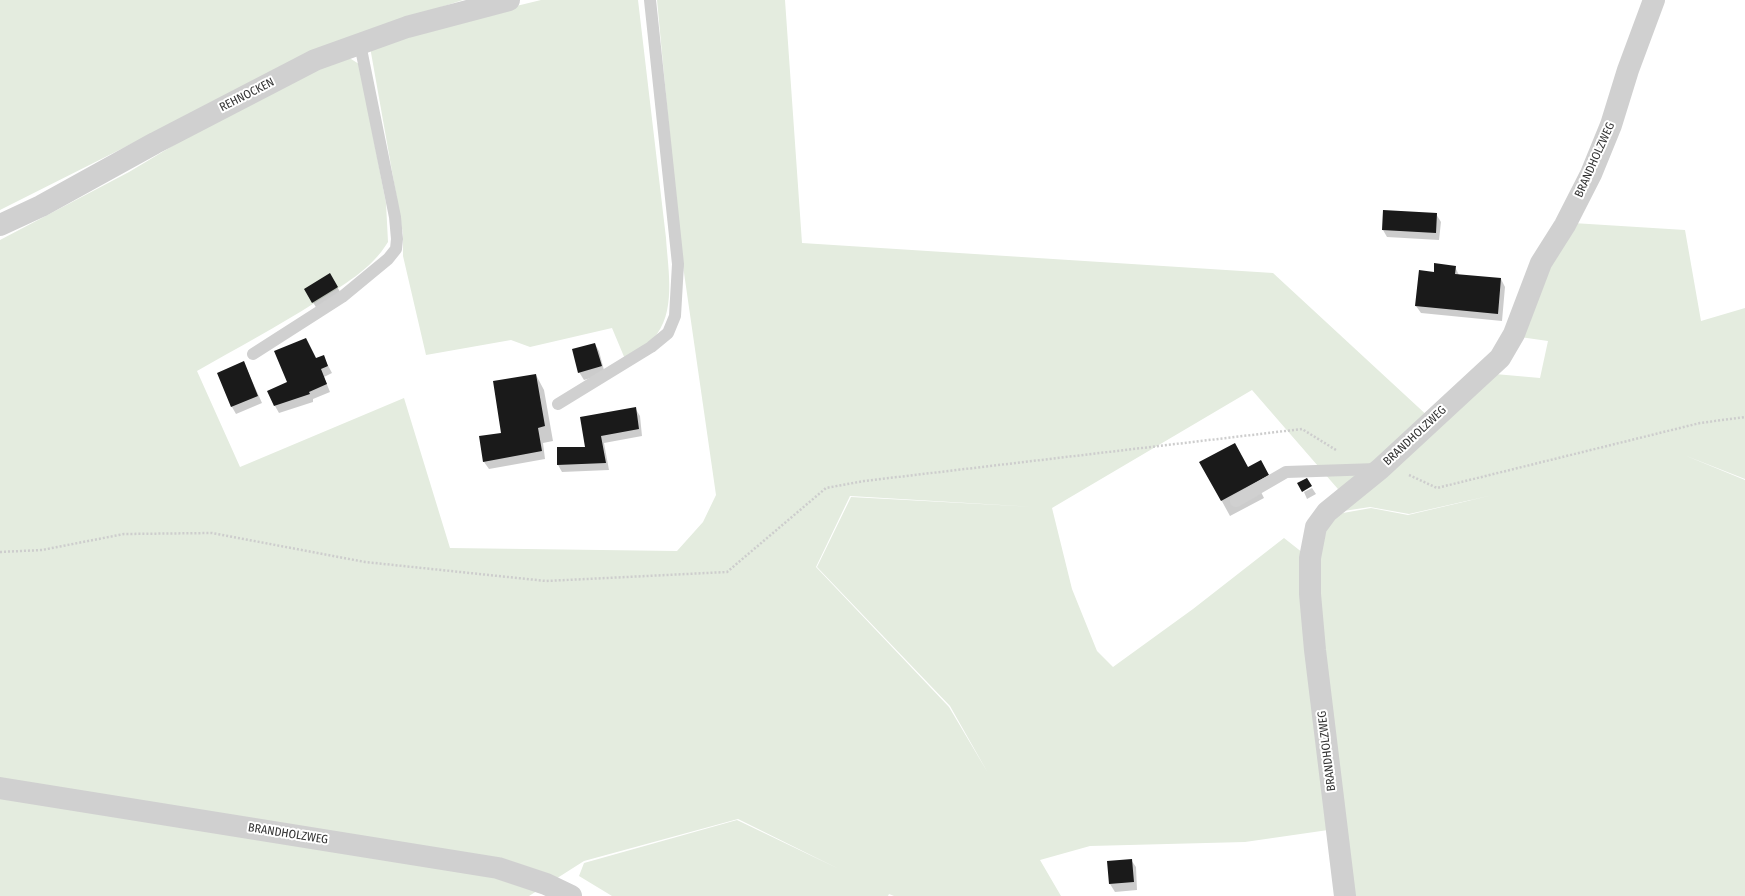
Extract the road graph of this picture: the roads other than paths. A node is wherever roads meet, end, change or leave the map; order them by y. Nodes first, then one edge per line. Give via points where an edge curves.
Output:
1 (509, 0) edge
2 (650, 0) edge
3 (1654, 0) edge
4 (360, 44) junction
5 (0, 224) edge
6 (253, 354) dead end
7 (558, 404) dead end
8 (1377, 468) junction
9 (1236, 501) dead end
10 (0, 788) edge
11 (571, 896) edge
12 (1345, 896) edge

1 - 4 street, REHNOCKEN via 407,26
2 - 7 lane via 678,264 676,316 668,333 651,347
3 - 8 street, BRANDHOLZWEG via 1611,125 1591,174 1565,225 1541,263 1514,334 1500,358
4 - 5 street, REHNOCKEN via 315,60 41,206
4 - 6 lane via 395,217 396,249 377,270 342,297
8 - 9 lane via 1286,472
8 - 12 street, BRANDHOLZWEG via 1327,512 1316,527 1310,558 1315,650
10 - 11 street, BRANDHOLZWEG via 498,868 546,884

